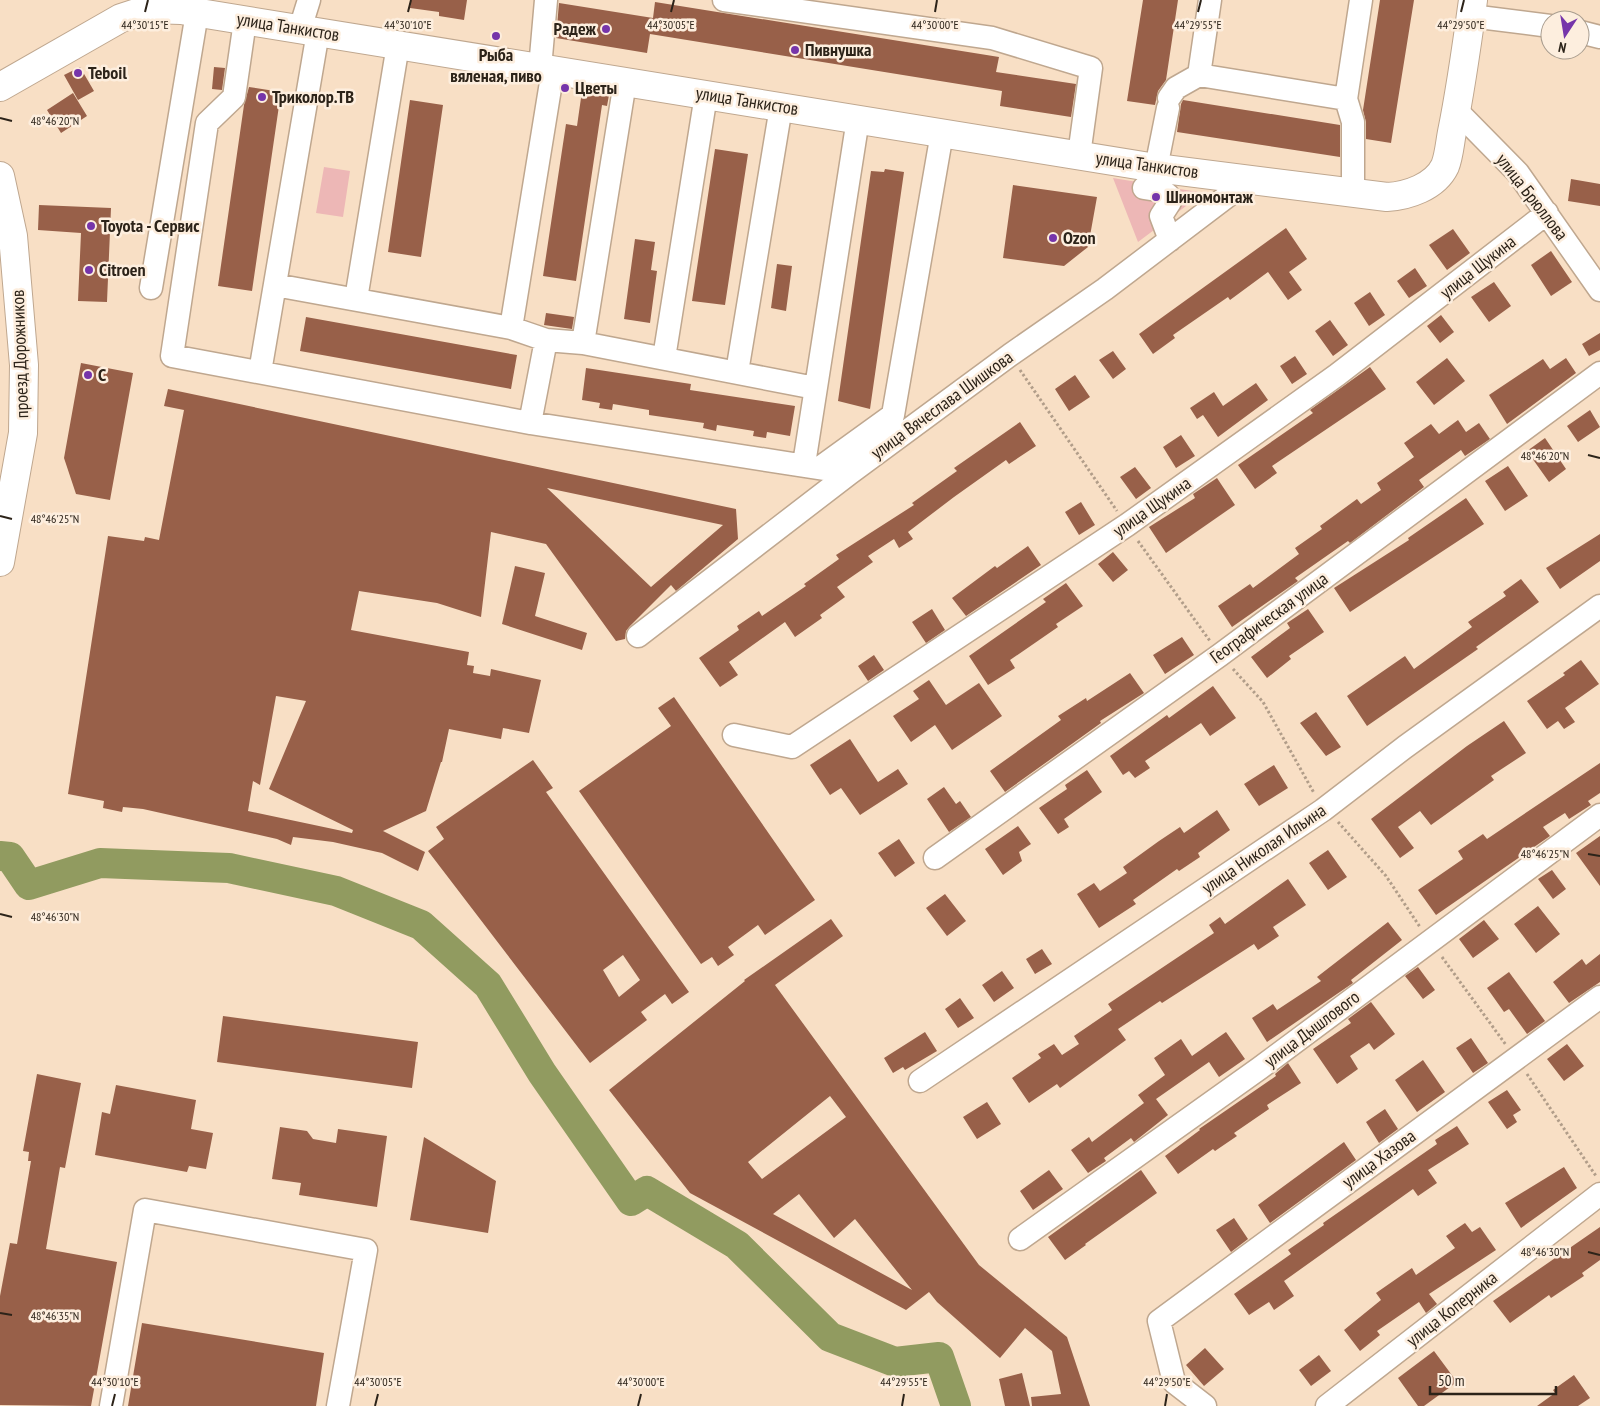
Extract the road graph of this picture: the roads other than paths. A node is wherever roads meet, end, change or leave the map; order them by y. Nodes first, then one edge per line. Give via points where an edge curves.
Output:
1 (309, 0) edge
2 (546, 0) edge
3 (724, 0) edge
4 (1210, 0) edge
5 (1361, 0) edge
6 (187, 8) edge
7 (1472, 8) edge
8 (246, 21) junction
9 (1540, 24) edge
10 (309, 30) junction
11 (398, 45) junction
12 (546, 69) junction
13 (1198, 75) junction
14 (625, 82) junction
15 (0, 86) edge
16 (706, 95) junction
17 (1346, 99) junction
18 (781, 107) junction
19 (1456, 110) junction
20 (858, 119) junction
21 (942, 133) junction
22 (1079, 155) junction
23 (0, 176) edge
24 (1150, 178) junction
25 (1250, 179) junction
26 (1353, 192) junction
27 (1547, 213) junction
28 (1170, 240) junction
29 (275, 284) junction
30 (150, 288) dead end
31 (1600, 290) edge
32 (356, 298) junction
33 (511, 328) junction
34 (546, 340) junction
35 (583, 343) junction
36 (664, 358) junction
37 (260, 372) junction
38 (737, 372) junction
39 (1600, 373) edge
40 (815, 388) junction
41 (530, 423) junction
42 (812, 466) junction
43 (850, 473) junction
44 (0, 562) edge
45 (1600, 606) edge
46 (638, 636) dead end
47 (734, 735) dead end
48 (1600, 814) edge
49 (935, 858) dead end
50 (1600, 997) edge
51 (920, 1081) dead end
52 (1600, 1194) edge
53 (1020, 1239) dead end
54 (111, 1406) edge
55 (338, 1406) edge
56 (1205, 1406) edge
57 (1327, 1406) edge

1 - 10 street
2 - 12 street
3 - 22 street via 992,38 1091,68
4 - 13 street
5 - 17 street
6 - 8 main road, улица Танкистов
6 - 15 main road, улица Танкистов via 149,9 121,18
6 - 30 street
7 - 9 street
7 - 19 main road, улица Танкистов
8 - 10 main road, улица Танкистов
8 - 37 street via 234,97 207,123 172,356
10 - 11 main road, улица Танкистов
10 - 29 street
11 - 12 main road, улица Танкистов
11 - 32 street
12 - 14 main road, улица Танкистов
12 - 33 street
13 - 17 street
13 - 24 street via 1176,88 1169,103
14 - 16 main road, улица Танкистов
14 - 35 street
16 - 18 main road, улица Танкистов
16 - 36 street
17 - 26 street via 1353,122
18 - 20 main road, улица Танкистов
18 - 38 street
19 - 26 main road, улица Танкистов via 1445,166 1433,179 1404,196
19 - 27 street, улица Брюллова via 1518,173
20 - 21 main road, улица Танкистов
20 - 40 street
21 - 22 main road, улица Танкистов
21 - 42 street via 893,415
22 - 24 main road, улица Танкистов
23 - 44 main road, проезд Дорожников via 13,236 24,365 23,433
24 - 25 main road, улица Танкистов
24 - 28 street via 1169,196 1170,202 1161,216
25 - 26 main road, улица Танкистов
25 - 28 street, улица Вячеслава Шишкова
27 - 31 street, улица Брюллова
27 - 47 street, улица Щукина via 1337,376 1127,525 792,747
28 - 43 street, улица Вячеслава Шишкова
29 - 32 street
29 - 37 street
32 - 33 street
33 - 34 street
34 - 35 street
34 - 41 street
35 - 36 street
36 - 38 street
37 - 41 street
38 - 40 street
39 - 49 street, Географическая улица via 1220,655
40 - 42 street
41 - 42 street
42 - 43 street
43 - 46 street, улица Вячеслава Шишкова
45 - 51 street, улица Николая Ильина via 1323,810
48 - 53 street, улица Дышлового via 1260,1068
50 - 56 street, улица Хазова via 1159,1321 1174,1382
52 - 57 street, улица Коперника
54 - 55 street via 145,1210 366,1250

